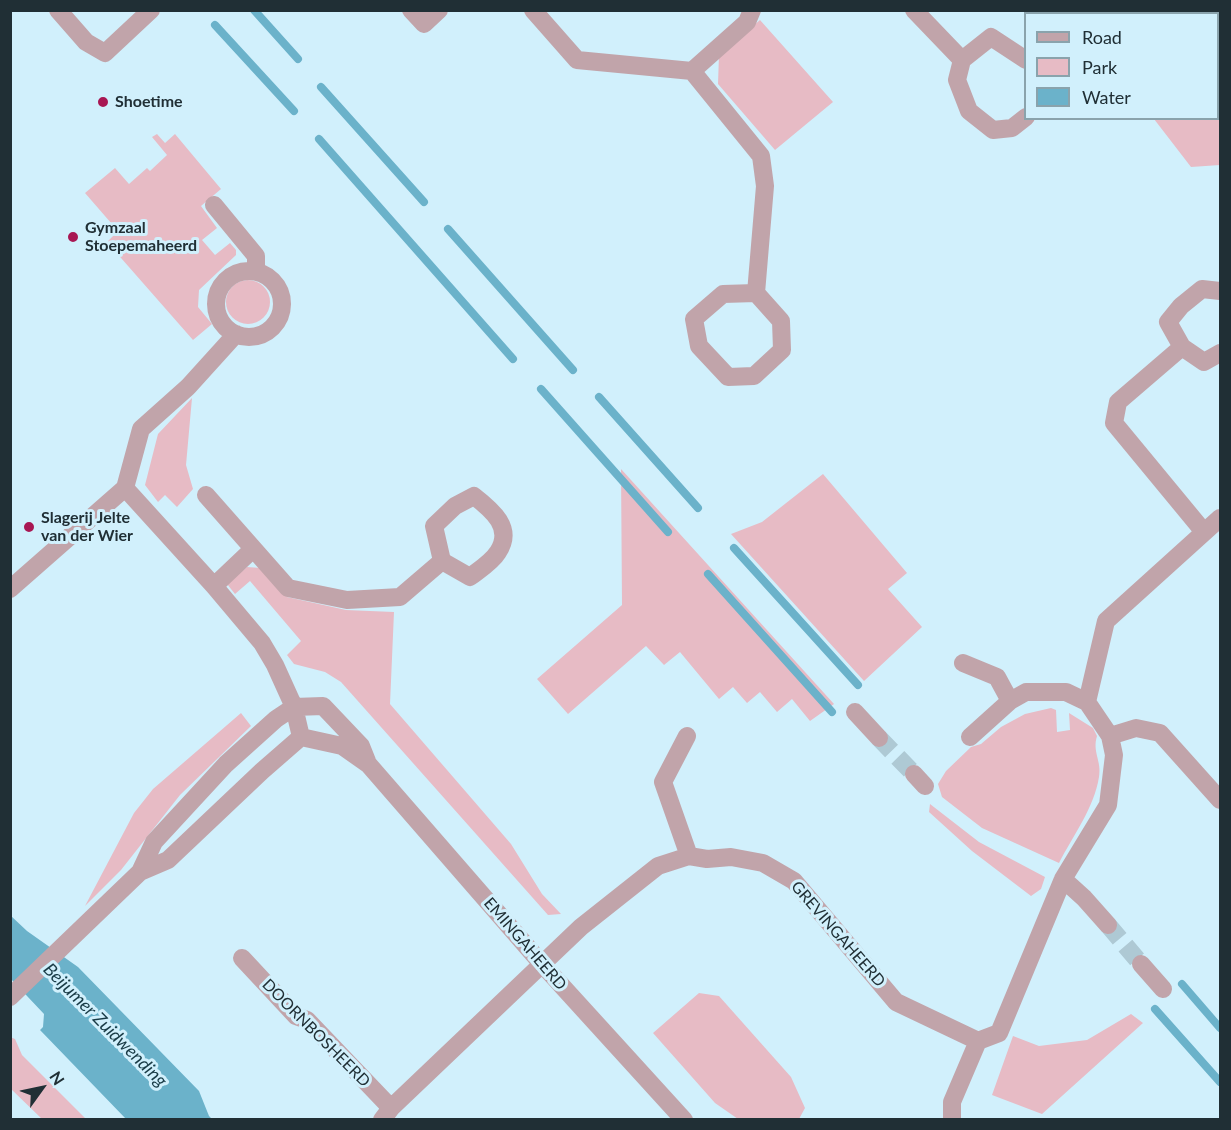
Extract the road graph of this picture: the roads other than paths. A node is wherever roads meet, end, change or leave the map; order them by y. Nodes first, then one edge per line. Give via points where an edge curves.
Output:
1 (58, 10) edge
2 (151, 10) edge
3 (411, 10) edge
4 (439, 10) edge
5 (533, 10) edge
6 (752, 10) edge
7 (914, 10) edge
8 (1024, 59) edge
9 (962, 60) junction
10 (692, 71) junction
11 (1024, 119) edge
12 (214, 205) dead end
13 (256, 272) junction
14 (1221, 291) edge
15 (756, 293) junction
16 (236, 334) junction
17 (1182, 347) junction
18 (1221, 353) edge
19 (125, 488) junction
20 (206, 495) dead end
21 (1221, 518) edge
22 (1204, 532) junction
23 (254, 549) junction
24 (442, 561) junction
25 (214, 586) junction
26 (10, 589) edge
27 (963, 663) dead end
28 (1010, 700) junction
29 (1087, 702) junction
30 (294, 707) junction
31 (855, 712) dead end
32 (687, 736) dead end
33 (1110, 736) junction
34 (301, 737) junction
35 (970, 737) dead end
36 (879, 738) tunnel mouth
37 (369, 765) junction
38 (1221, 800) edge
39 (689, 856) junction
40 (140, 872) junction
41 (1063, 879) junction
42 (1108, 925) tunnel mouth
43 (242, 958) dead end
44 (542, 964) junction
45 (1141, 964) tunnel mouth
46 (1163, 989) dead end
47 (11, 997) edge
48 (978, 1041) junction
49 (386, 1114) edge
50 (684, 1119) edge
51 (952, 1119) edge

1 - 2 street via 86,42 105,53
3 - 4 street via 424,24
5 - 10 street via 577,60
6 - 10 street via 747,22
7 - 9 street
8 - 9 street via 991,37
9 - 11 street via 957,80 969,111 993,130 1012,128
10 - 15 street via 761,156 765,186
12 - 13 street via 255,256
13 - 16 street via 235,274 220,288 216,298 219,319
13 - 16 street via 279,291 280,313 268,332 246,337
14 - 17 street via 1202,289 1168,322
15 - 15 street via 723,294 694,319 699,346 728,377 754,376 783,350 781,321
16 - 19 street via 188,387 141,429
17 - 18 street via 1204,362
17 - 22 street via 1118,402 1114,423
19 - 25 street
19 - 26 street
20 - 23 street
21 - 22 street
22 - 29 street via 1106,621
23 - 24 street via 288,588 347,600 400,597
23 - 25 street
24 - 24 street via 434,526 454,506 474,496 502,523 505,536 498,553 470,577
25 - 30 street via 275,665
27 - 28 street via 997,677
28 - 29 street via 1026,692 1066,692
28 - 35 street
29 - 33 street
30 - 34 street
30 - 37 street, EMINGAHEERD via 323,706 361,746
30 - 40 street via 226,764 154,842
31 - 36 street
32 - 39 street via 663,782
33 - 38 street via 1136,728 1160,733
33 - 41 street via 1114,755 1108,805
34 - 37 street, EMINGAHEERD via 342,746
34 - 40 street via 168,860
37 - 44 street, EMINGAHEERD
39 - 44 street, GREVINGAHEERD via 658,866 581,927
39 - 48 street, GREVINGAHEERD via 763,863 794,881 897,1002
40 - 47 street
41 - 42 street
41 - 48 street via 999,1033
43 - 49 street, DOORNBOSHEERD via 296,1016 307,1020
44 - 49 street, DOORNBOSHEERD
44 - 50 street, EMINGAHEERD
45 - 46 street
48 - 51 street via 952,1102

